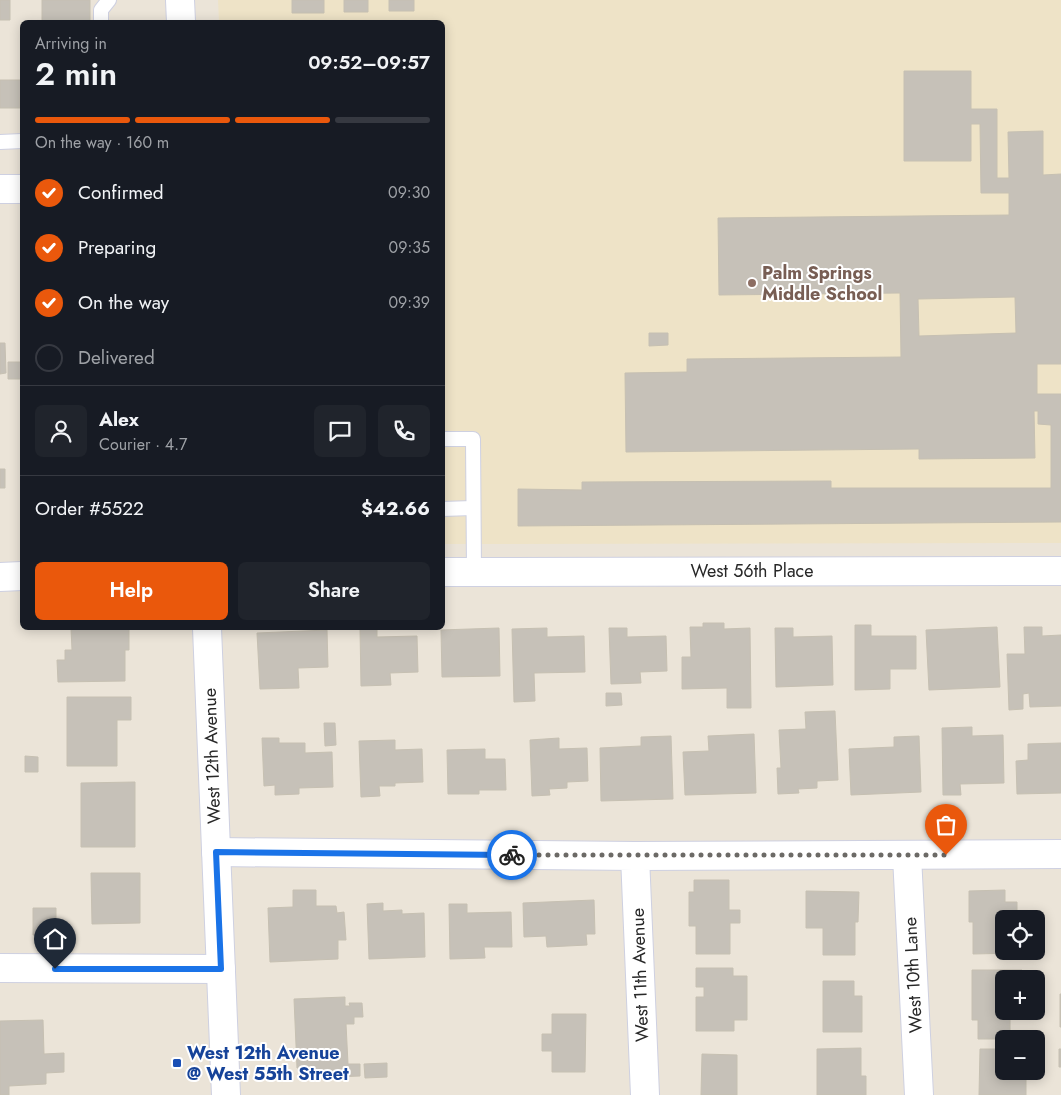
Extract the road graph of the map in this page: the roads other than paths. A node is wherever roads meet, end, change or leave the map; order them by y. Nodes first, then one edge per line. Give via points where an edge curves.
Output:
1 (109, 0) edge
2 (180, 0) edge
3 (101, 20) edge
4 (181, 20) edge
5 (20, 141) edge
6 (0, 142) edge
7 (0, 189) edge
8 (20, 189) edge
9 (445, 439) edge
10 (473, 508) junction
11 (445, 509) edge
12 (1061, 571) edge
13 (445, 572) edge
14 (474, 572) junction
15 (0, 576) edge
16 (20, 576) edge
17 (207, 630) edge
18 (216, 852) junction
19 (1061, 854) edge
20 (635, 856) junction
21 (907, 856) junction
22 (0, 968) edge
23 (221, 969) junction
24 (226, 1095) edge
25 (646, 1095) edge
26 (919, 1095) edge

1 - 3 lane via 101,10
2 - 4 street
5 - 6 lane
7 - 8 street
9 - 10 lane via 473,439
10 - 11 lane
10 - 14 lane
12 - 14 street, West 56th Place
13 - 14 street, West 56th Place
15 - 16 street
17 - 18 street, West 12th Avenue
18 - 20 street
18 - 23 street, West 12th Avenue
19 - 21 street
20 - 21 street
20 - 25 street, West 11th Avenue
21 - 26 street, West 10th Lane
22 - 23 street
23 - 24 street, West 12th Avenue

